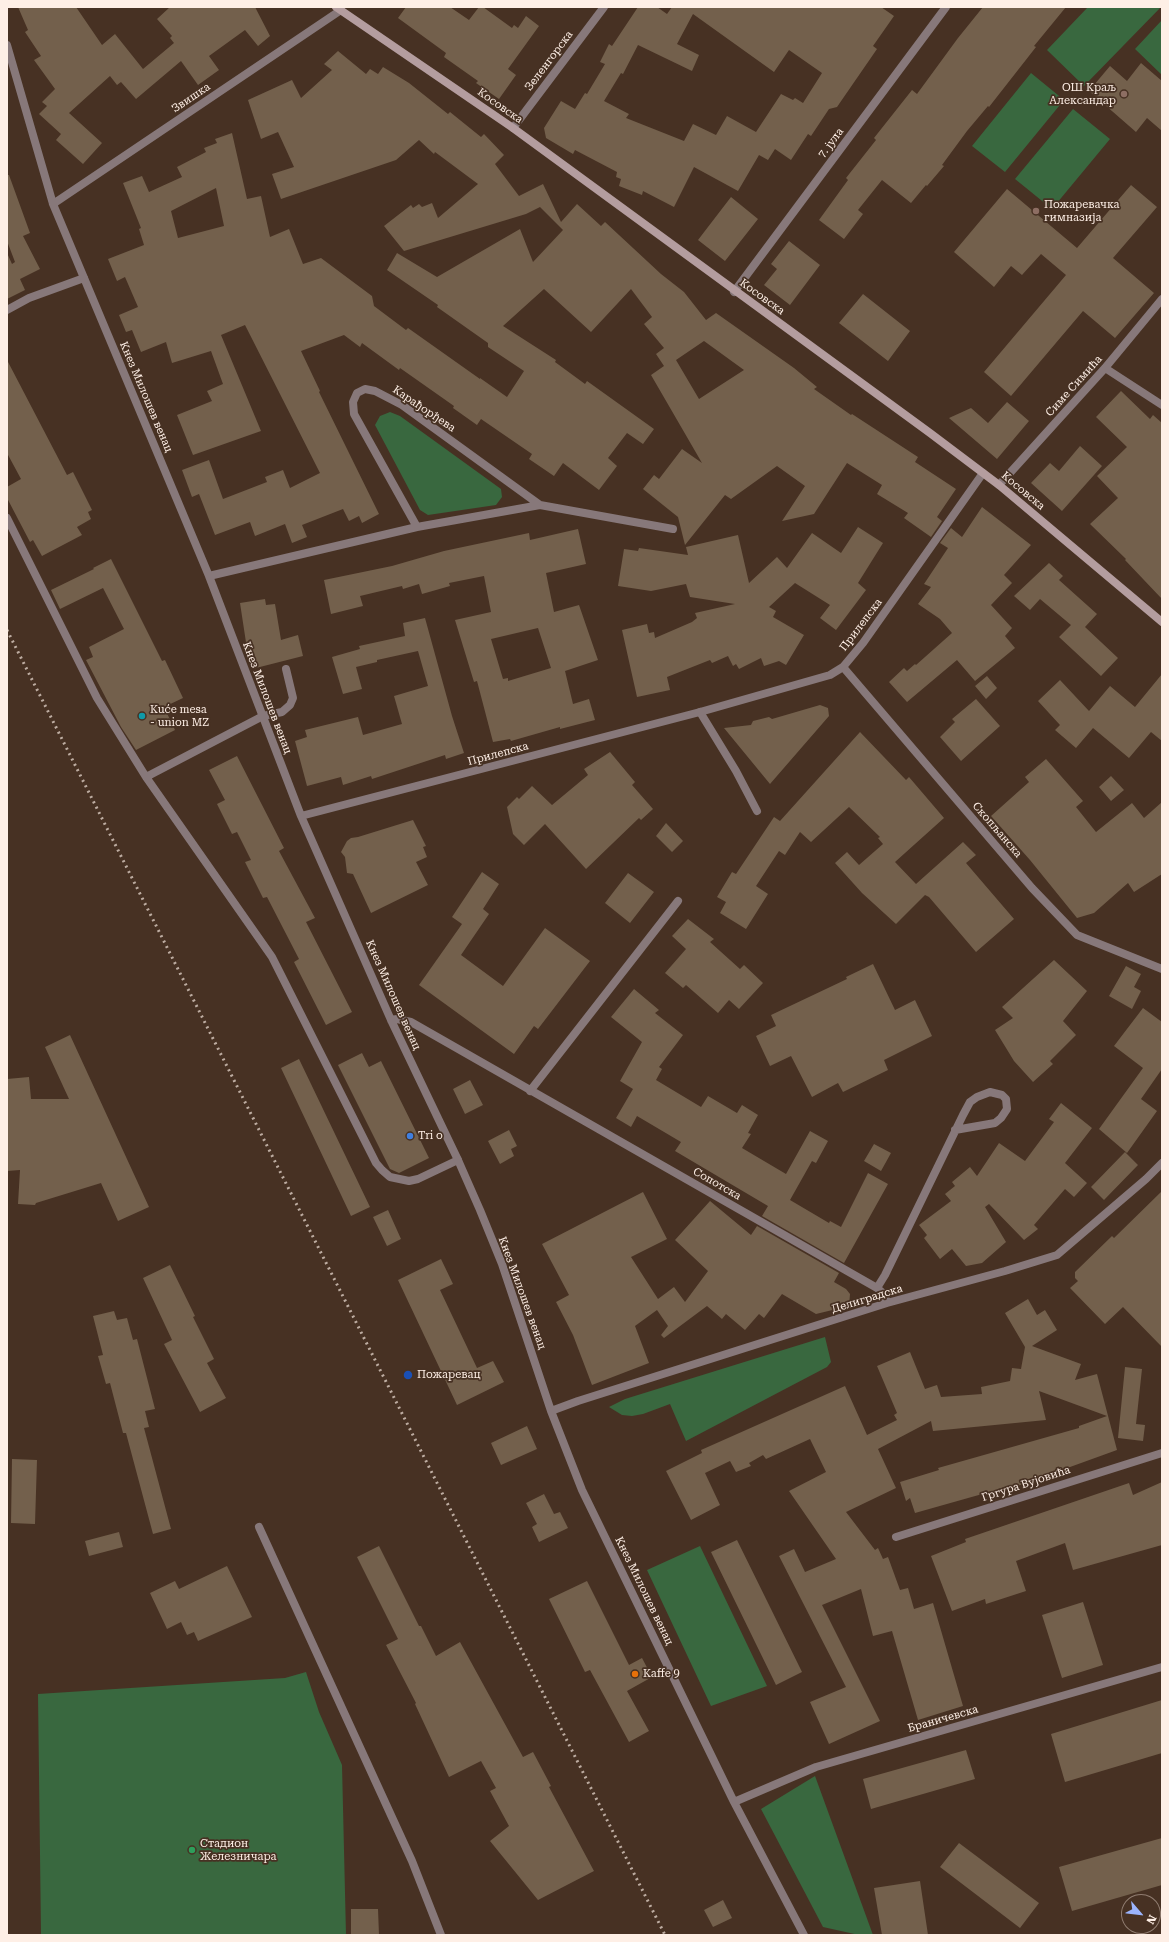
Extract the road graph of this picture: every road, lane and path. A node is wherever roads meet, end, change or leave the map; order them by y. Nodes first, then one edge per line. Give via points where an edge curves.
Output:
1 (604, 7) edge
2 (946, 7) edge
3 (338, 9) edge
4 (7, 45) edge
5 (513, 128) junction
6 (53, 204) junction
7 (84, 278) junction
8 (734, 292) junction
9 (1162, 299) edge
10 (7, 310) edge
11 (1105, 368) junction
12 (1162, 405) edge
13 (983, 473) junction
14 (1000, 485) junction
15 (540, 505) junction
16 (7, 518) edge
17 (417, 527) junction
18 (673, 529) dead end
19 (209, 576) junction
20 (1162, 622) edge
21 (843, 667) junction
22 (286, 669) dead end
23 (700, 712) junction
24 (262, 716) junction
25 (146, 777) junction
26 (757, 811) dead end
27 (301, 816) junction
28 (678, 901) dead end
29 (1162, 969) edge
30 (391, 1020) junction
31 (530, 1091) junction
32 (955, 1130) junction
33 (458, 1160) junction
34 (1162, 1162) edge
35 (877, 1288) junction
36 (887, 1303) junction
37 (551, 1411) junction
38 (1162, 1453) edge
39 (259, 1527) dead end
40 (896, 1537) dead end
41 (1162, 1667) edge
42 (734, 1802) junction
43 (441, 1935) edge
44 (804, 1935) edge

1 - 5 street, Зеленгорска
2 - 8 street, 7. јула
3 - 5 main road, Косовска
3 - 6 street, Звишка
4 - 6 street, Кнез Милошев венац
5 - 8 main road, Косовска
6 - 7 street, Кнез Милошев венац
7 - 10 street via 29,298
7 - 19 street, Кнез Милошев венац
8 - 13 main road, Косовска
9 - 11 street, Симе Симића
11 - 12 street
11 - 14 street, Симе Симића
13 - 14 main road, Косовска
13 - 21 street, Прилепска via 863,643
14 - 20 main road, Косовска
15 - 17 street, Карађорђева
15 - 17 street, Карађорђева via 402,405 375,391 365,389 357,393 353,402 354,414
15 - 18 street, Карађорђева
16 - 25 street via 97,698
17 - 19 street, Карађорђева
19 - 24 street, Кнез Милошев венац
21 - 23 street, Прилепска via 830,675
21 - 29 street, Скопљанска via 1032,888 1077,935
22 - 24 street via 293,698 290,705 282,712
23 - 26 street
23 - 27 street, Прилепска
24 - 25 street
24 - 27 street, Кнез Милошев венац
25 - 33 street via 272,957 376,1163 395,1178 409,1181
27 - 30 street, Кнез Милошев венац
28 - 31 street
30 - 31 street, Сопотска via 411,1022
30 - 33 street, Кнез Милошев венац
31 - 35 street, Сопотска
32 - 32 street via 995,1123 1007,1109 1006,1099 1002,1095 990,1092 976,1097
32 - 35 street
33 - 37 street, Кнез Милошев венац via 502,1264
34 - 36 street, Делиградска via 1146,1179 1057,1254
35 - 36 street, Сопотска via 884,1294
36 - 37 street, Делиградска
37 - 42 street, Кнез Милошев венац via 582,1490
38 - 40 street, Гргура Вујовића
39 - 43 street via 412,1861
41 - 42 street, Браничевска via 816,1767
42 - 44 street, Кнез Милошев венац

